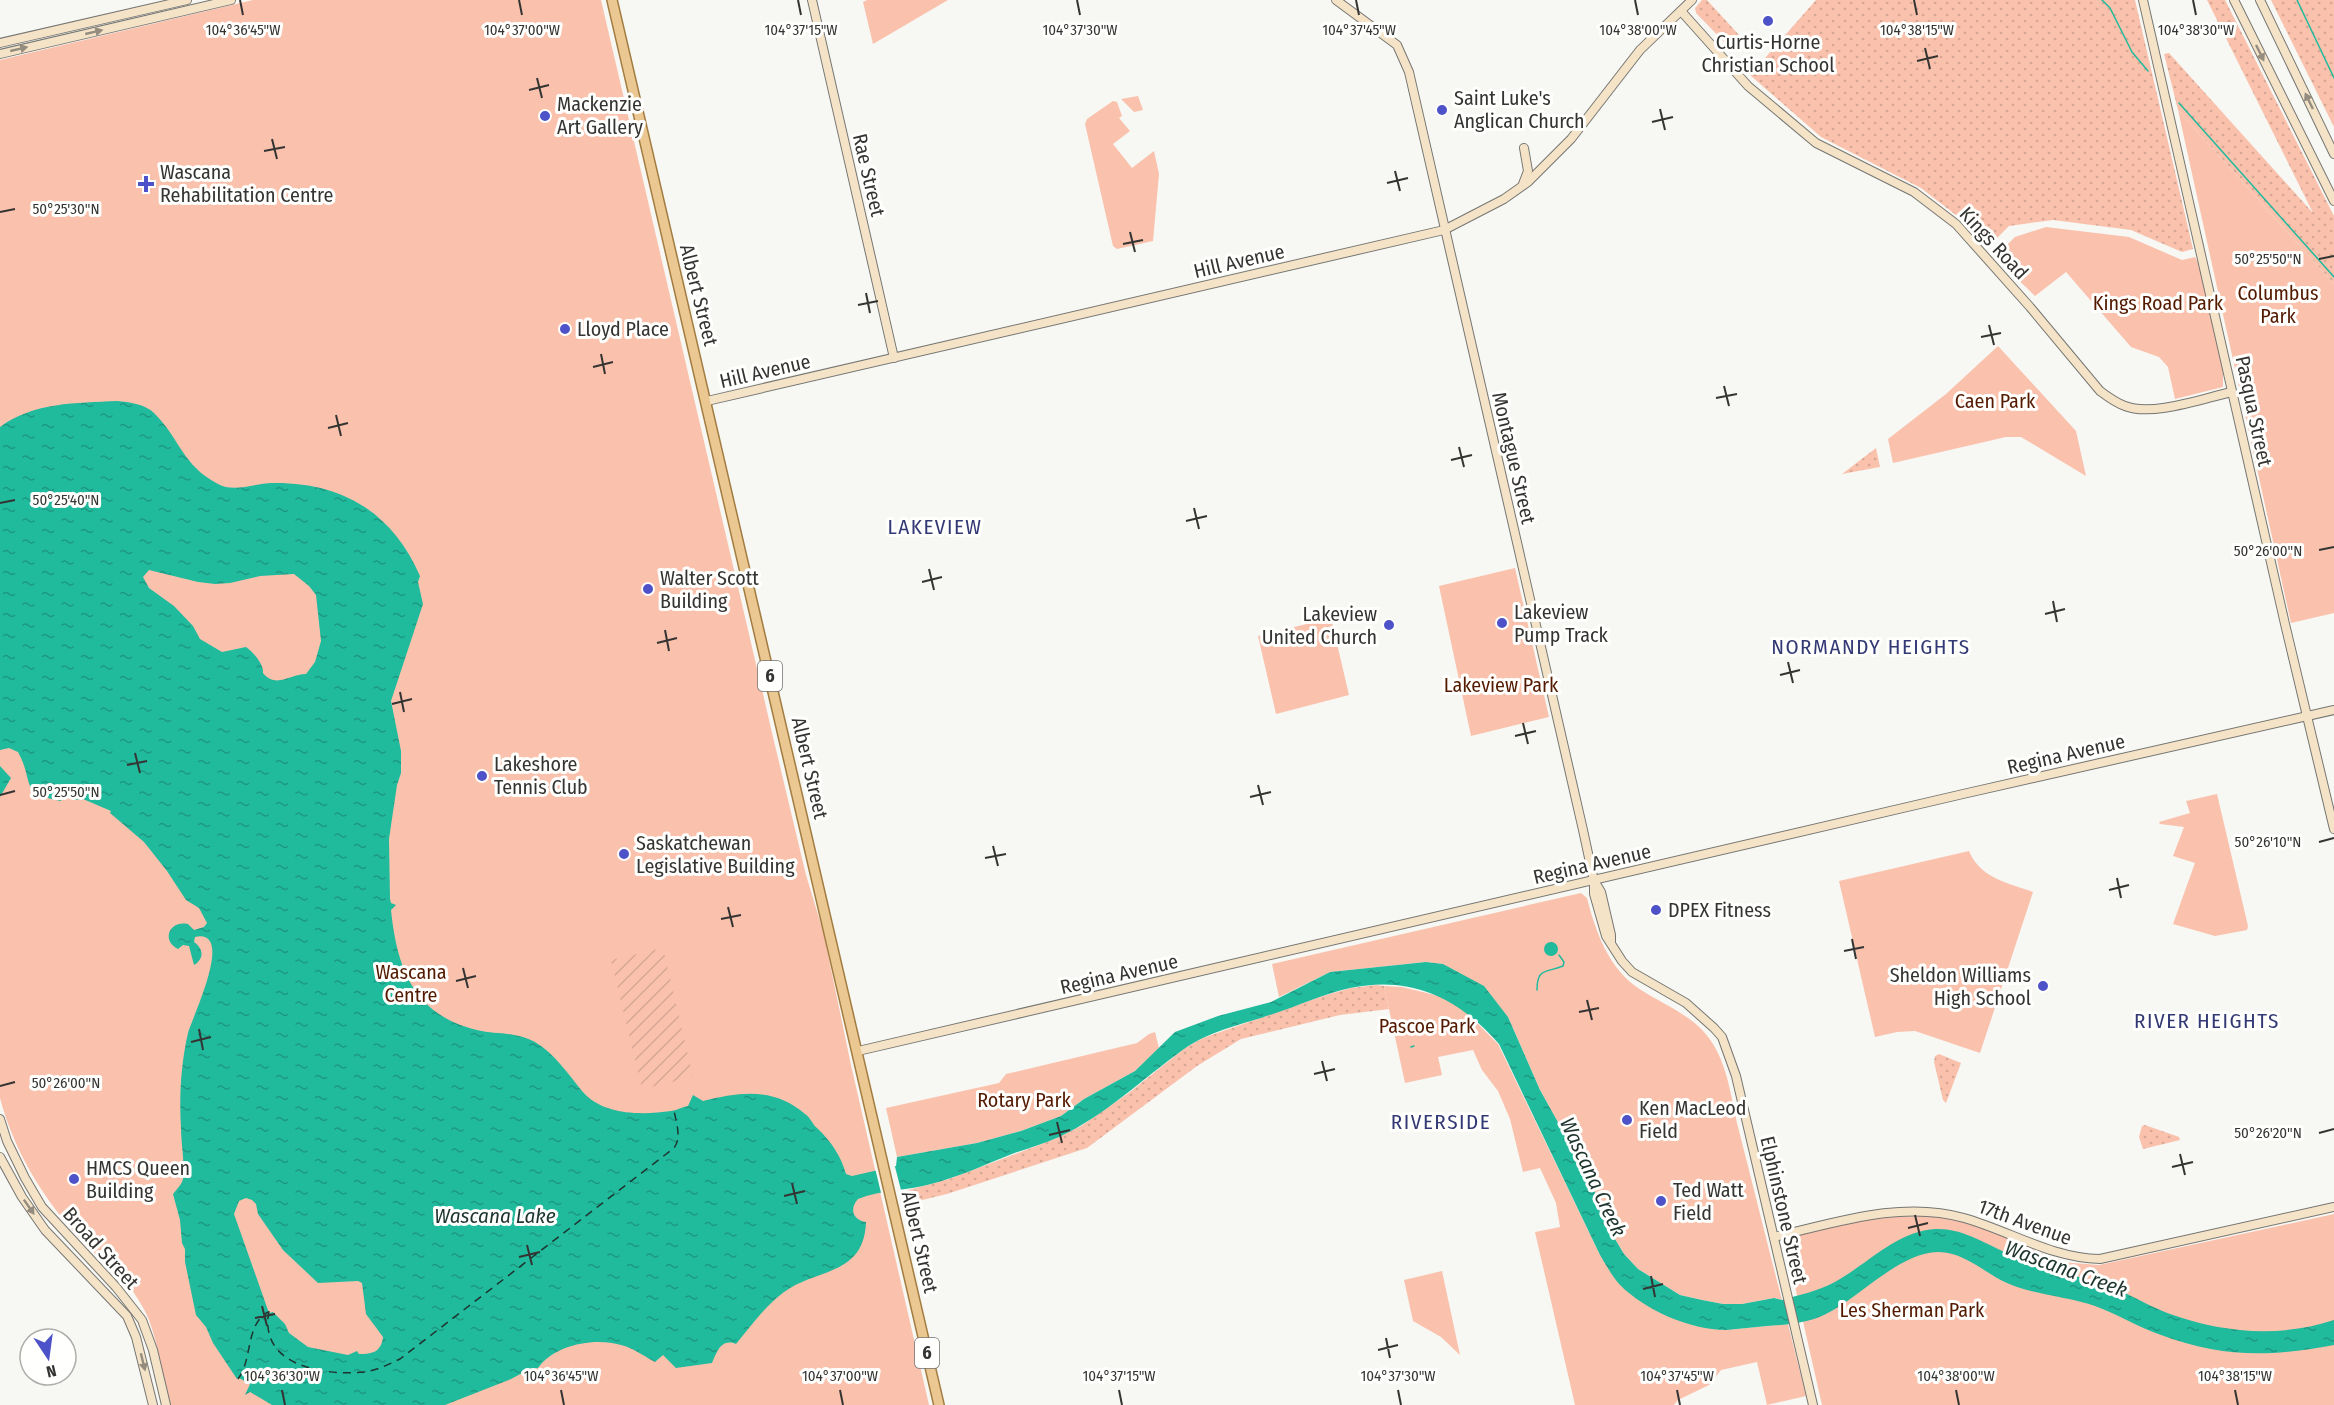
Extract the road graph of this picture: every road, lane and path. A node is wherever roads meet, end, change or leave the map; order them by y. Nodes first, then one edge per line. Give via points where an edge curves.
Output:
1 (188, 0) edge
2 (231, 0) edge
3 (612, 0) edge
4 (812, 0) edge
5 (1336, 0) edge
6 (1692, 0) edge
7 (2143, 0) edge
8 (2234, 0) edge
9 (2260, 0) edge
10 (1681, 11) junction
11 (0, 44) edge
12 (0, 54) edge
13 (1524, 148) dead end
14 (2334, 154) edge
15 (1522, 187) junction
16 (2334, 201) edge
17 (1444, 230) junction
18 (894, 358) junction
19 (2232, 392) junction
20 (707, 401) junction
21 (2334, 710) edge
22 (2307, 716) junction
23 (2334, 829) edge
24 (1594, 881) junction
25 (1686, 1004) joint
26 (858, 1051) junction
27 (0, 1119) edge
28 (0, 1157) edge
29 (2334, 1207) edge
30 (1773, 1237) junction
31 (153, 1405) edge
32 (166, 1405) edge
33 (939, 1405) edge
34 (1813, 1405) edge

1 - 11 street
12 -> 2 street
3 - 20 main road, Albert Street / 6
4 - 18 street, Rae Street
5 - 17 street, Montague Street via 1397,45 1409,72
6 - 10 street, Hill Avenue
7 - 19 street, Pasqua Street
8 -> 16 street
14 -> 9 street
10 - 15 street, Hill Avenue via 1640,50 1571,139
10 - 19 street, Kings Road via 1748,86 1816,143 1914,192 1956,224 2100,391 2112,400 2134,409 2152,410
13 - 15 street via 1528,171
15 - 17 street, Hill Avenue
17 - 18 street, Hill Avenue
17 - 24 street, Montague Street
18 - 20 street, Hill Avenue
19 - 22 street, Pasqua Street
20 - 26 main road, Albert Street / 6
21 - 22 street, Regina Avenue
22 - 23 street, Pasqua Street
22 - 24 street, Regina Avenue
24 - 25 street, Montague Street via 1606,936 1622,961 1632,972
24 - 26 street, Regina Avenue
25 - 30 street, Elphinstone Street via 1714,1028 1728,1053
26 - 33 main road, Albert Street / 6
27 - 32 street, Broad Street via 42,1207 142,1320
28 -> 31 street, Broad Street via 45,1230 128,1316
29 - 30 street, 17th Avenue via 2100,1259 2058,1254 1990,1226 1936,1212 1888,1212
30 - 34 street, Elphinstone Street

